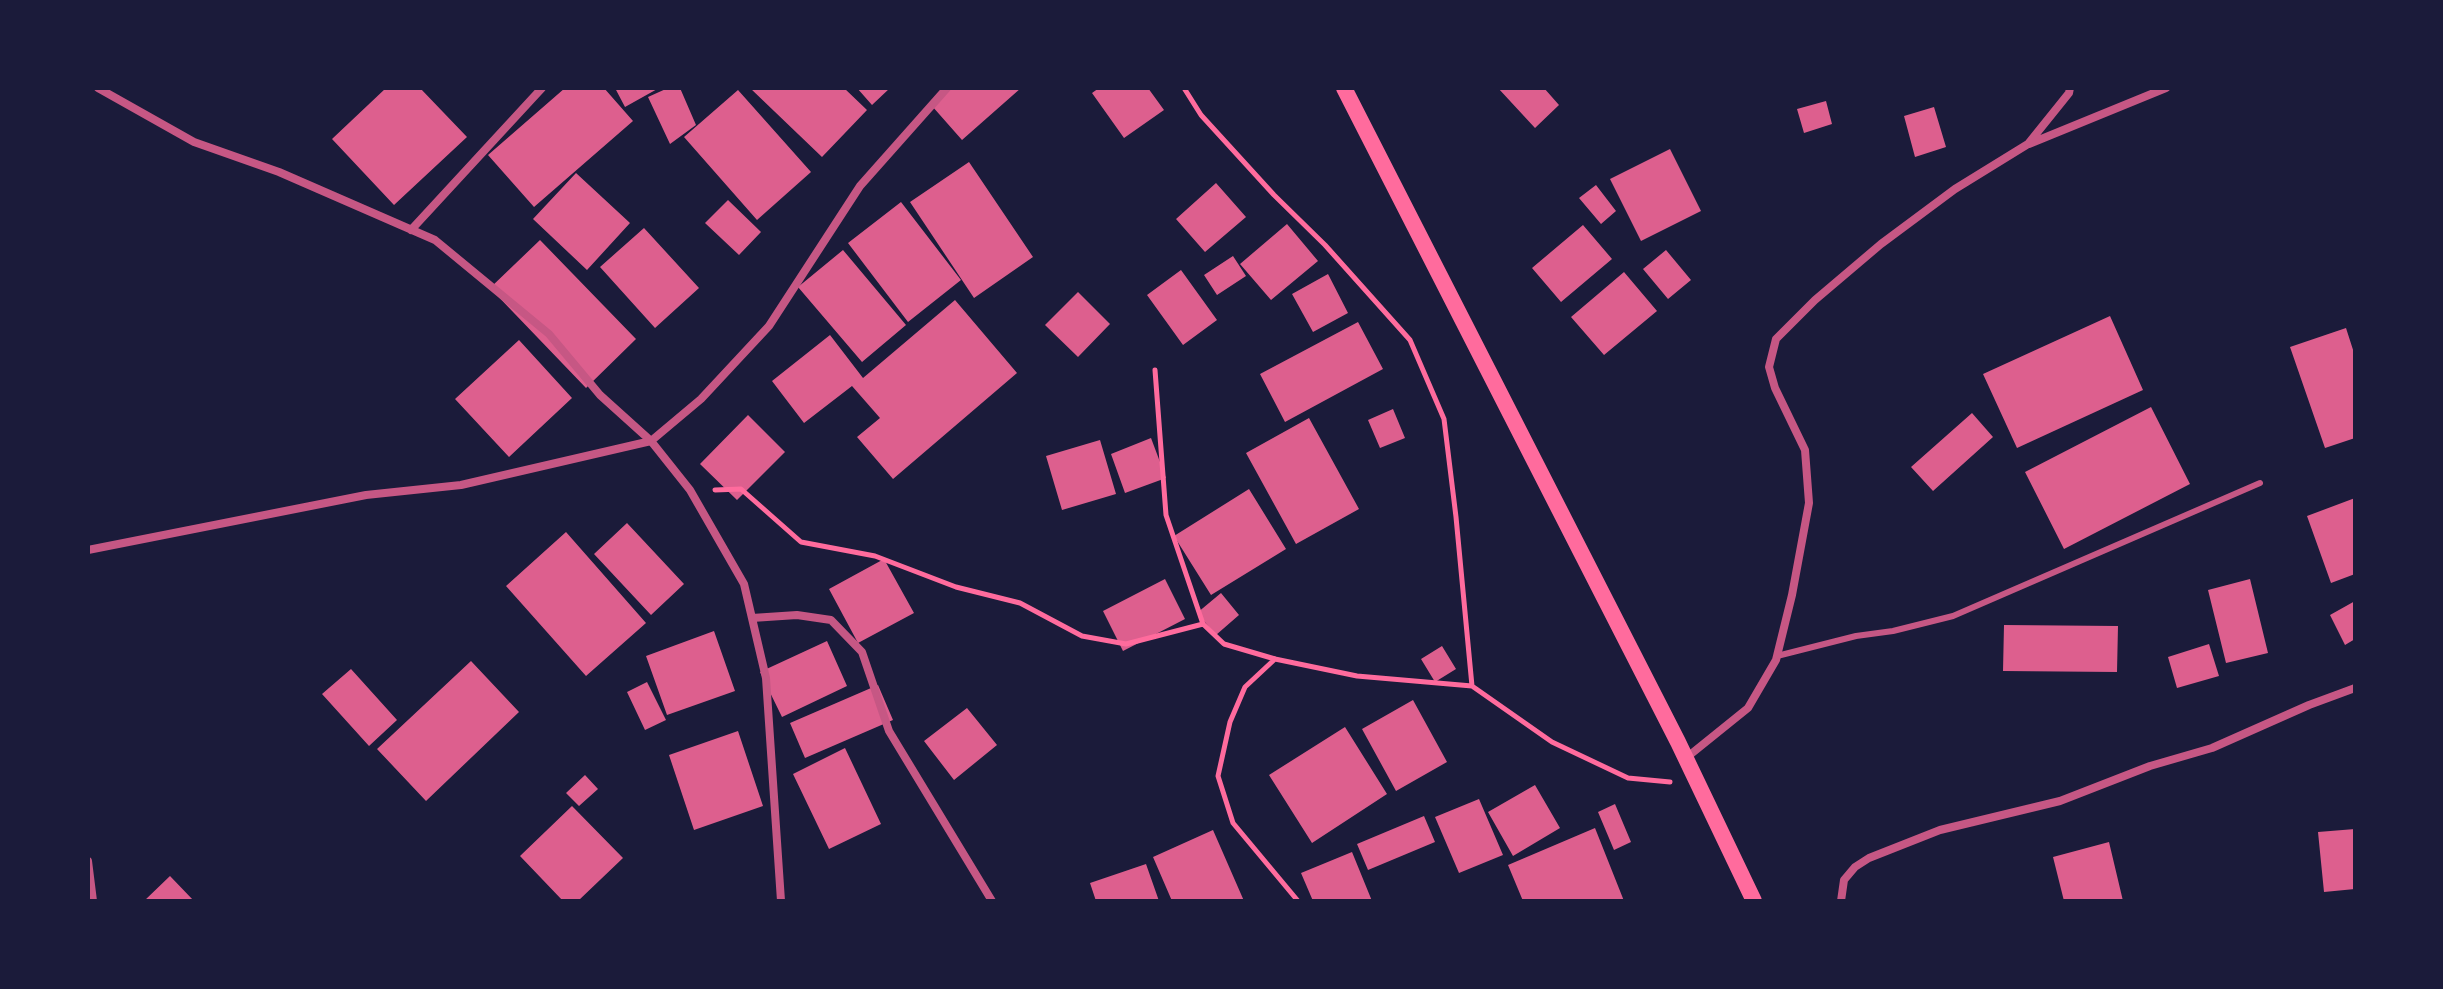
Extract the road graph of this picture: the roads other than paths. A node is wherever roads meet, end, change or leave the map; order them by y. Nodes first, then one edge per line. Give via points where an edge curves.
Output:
1 (98, 88) edge
2 (542, 88) edge
3 (947, 88) edge
4 (1344, 88) edge
5 (2070, 88) edge
6 (2166, 88) edge
7 (2028, 144) junction
8 (411, 230) junction
9 (651, 441) junction
10 (2260, 483) dead end
11 (88, 550) edge
12 (752, 618) junction
13 (1777, 656) junction
14 (2355, 688) edge
15 (1686, 758) junction
16 (88, 861) edge
17 (93, 901) edge
18 (781, 901) edge
19 (992, 901) edge
20 (1754, 901) edge
21 (1841, 901) edge

1 - 8 street via 194,142 279,172
2 - 8 street
3 - 9 street via 860,186 769,326 701,399
4 - 15 main road
5 - 7 street
6 - 7 street
7 - 13 street via 1881,244 1776,339 1769,367 1805,450 1809,503
8 - 9 street via 435,240 549,334 600,395
9 - 11 street via 461,485 366,495
9 - 12 street via 690,490 744,584
10 - 13 lane via 1953,616
12 - 18 street via 766,678
12 - 19 street via 797,615 831,620 862,652 889,731
13 - 15 street via 1748,708
14 - 21 street via 2212,748 2060,801 1940,830 1869,858 1844,880
15 - 20 main road
16 - 17 street

